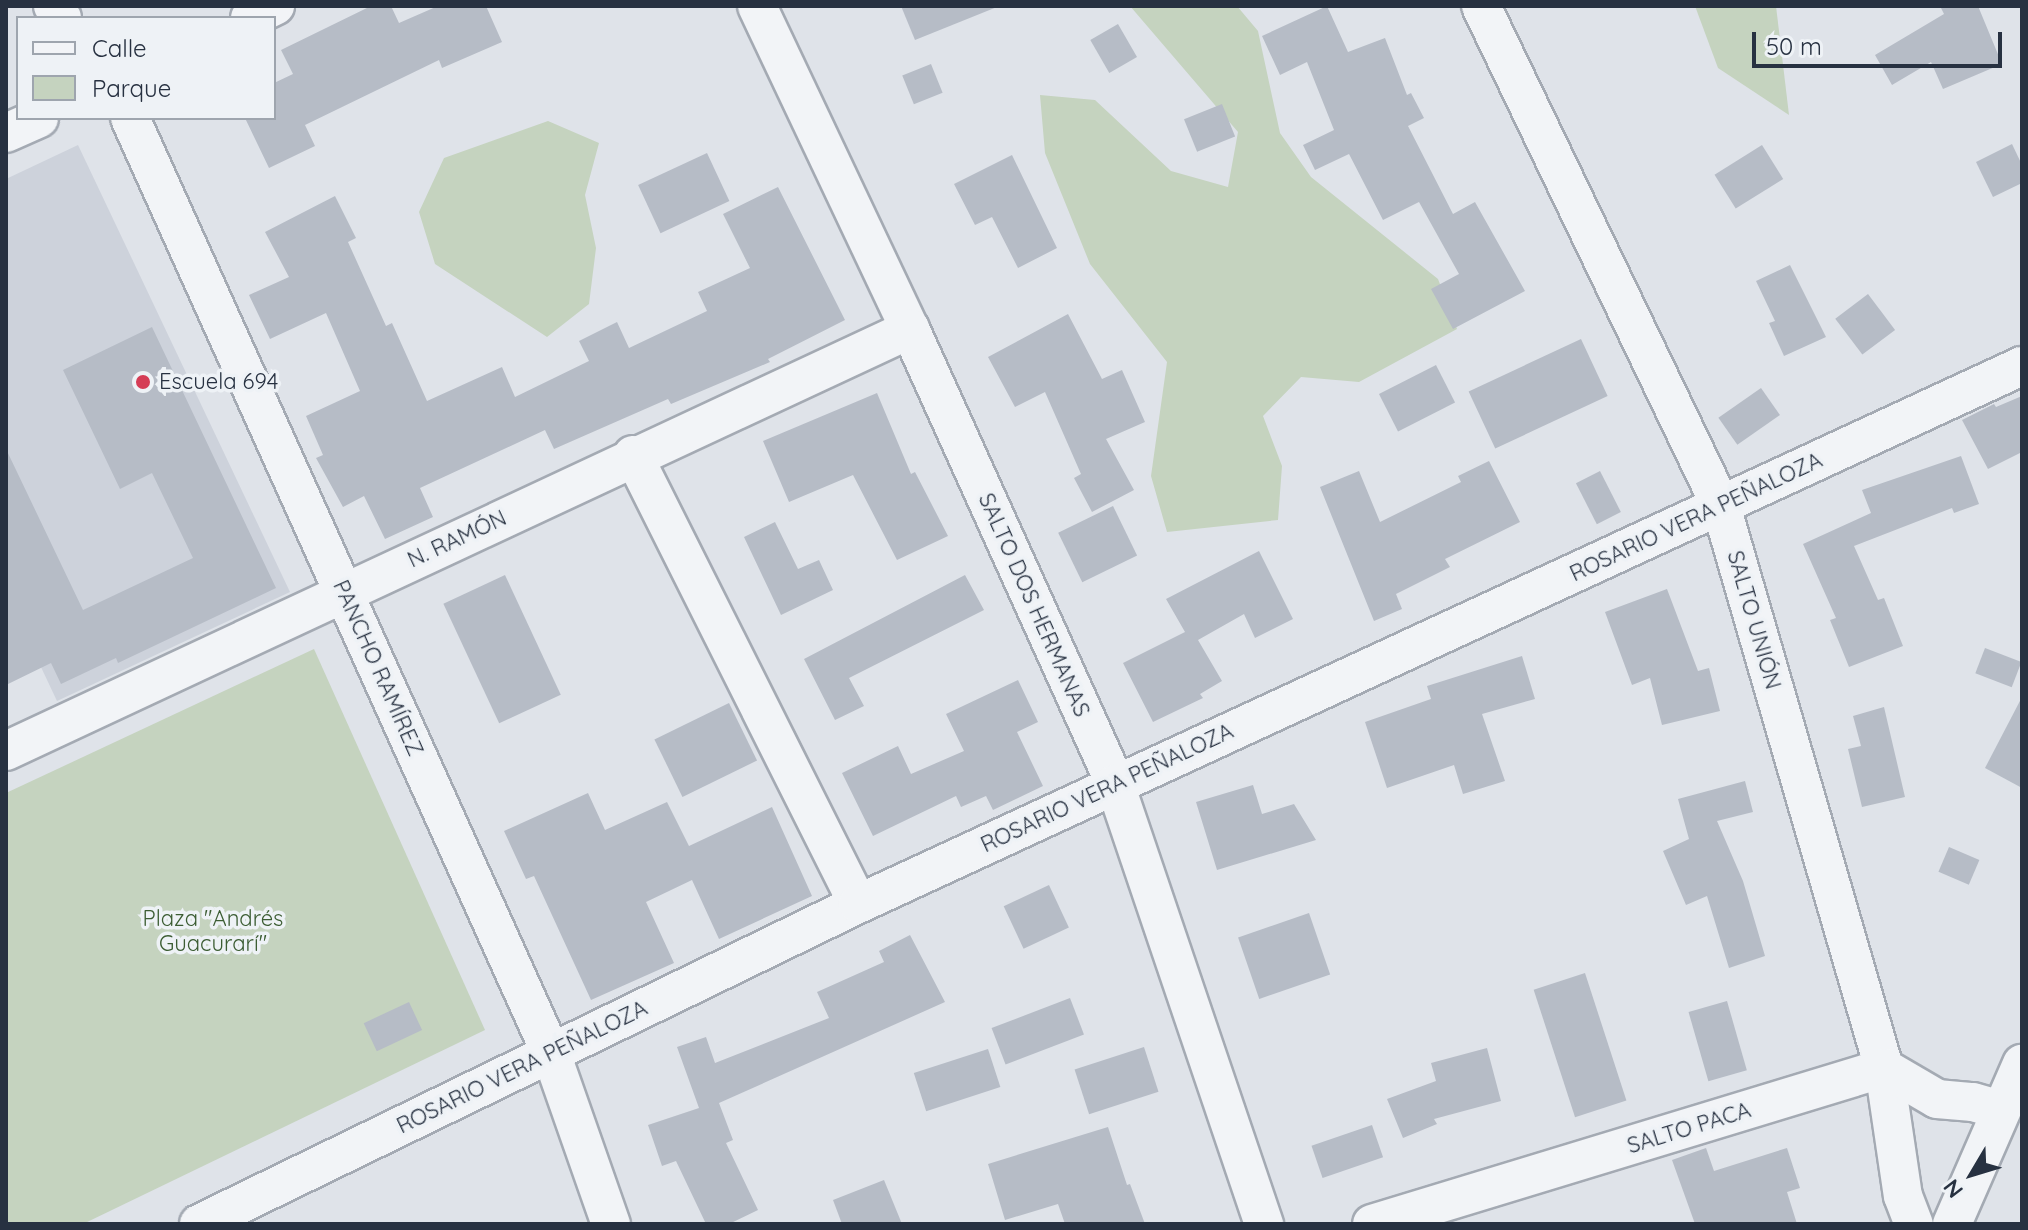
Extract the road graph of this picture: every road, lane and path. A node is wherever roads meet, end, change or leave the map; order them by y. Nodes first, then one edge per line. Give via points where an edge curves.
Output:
1 (275, 6) edge
2 (757, 6) edge
3 (1481, 6) edge
4 (254, 16) edge
5 (35, 120) edge
6 (131, 120) edge
7 (6, 133) edge
8 (910, 329) junction
9 (2022, 366) edge
10 (633, 455) junction
11 (1721, 506) junction
12 (345, 593) junction
13 (6, 751) edge
14 (1115, 784) junction
15 (858, 904) junction
16 (551, 1053) junction
17 (2022, 1064) edge
18 (1884, 1068) junction
19 (2001, 1110) junction
20 (199, 1224) edge
21 (611, 1224) edge
22 (1264, 1224) edge
23 (1372, 1224) edge
24 (1914, 1224) edge
25 (1952, 1224) edge

1 - 4 street
2 - 8 street, SALTO DOS HERMANAS
3 - 11 street, SALTO UNIÓN
5 - 7 street
6 - 12 street, PANCHO RAMÍREZ
8 - 10 street, N. RAMÓN
8 - 14 street, SALTO DOS HERMANAS
9 - 11 street, ROSARIO VERA PEÑALOZA
10 - 12 street, N. RAMÓN
10 - 15 street
11 - 14 street, ROSARIO VERA PEÑALOZA
11 - 18 street, SALTO UNIÓN
12 - 13 street, N. RAMÓN
12 - 16 street, PANCHO RAMÍREZ
14 - 15 street, ROSARIO VERA PEÑALOZA
14 - 22 street, SALTO DOS HERMANAS
15 - 16 street, ROSARIO VERA PEÑALOZA
16 - 20 street, ROSARIO VERA PEÑALOZA
16 - 21 street, PANCHO RAMÍREZ
17 - 19 street
18 - 19 street via 1937,1099
18 - 23 street, SALTO PACA
18 - 24 street, SALTO UNIÓN via 1903,1196
19 - 25 street

